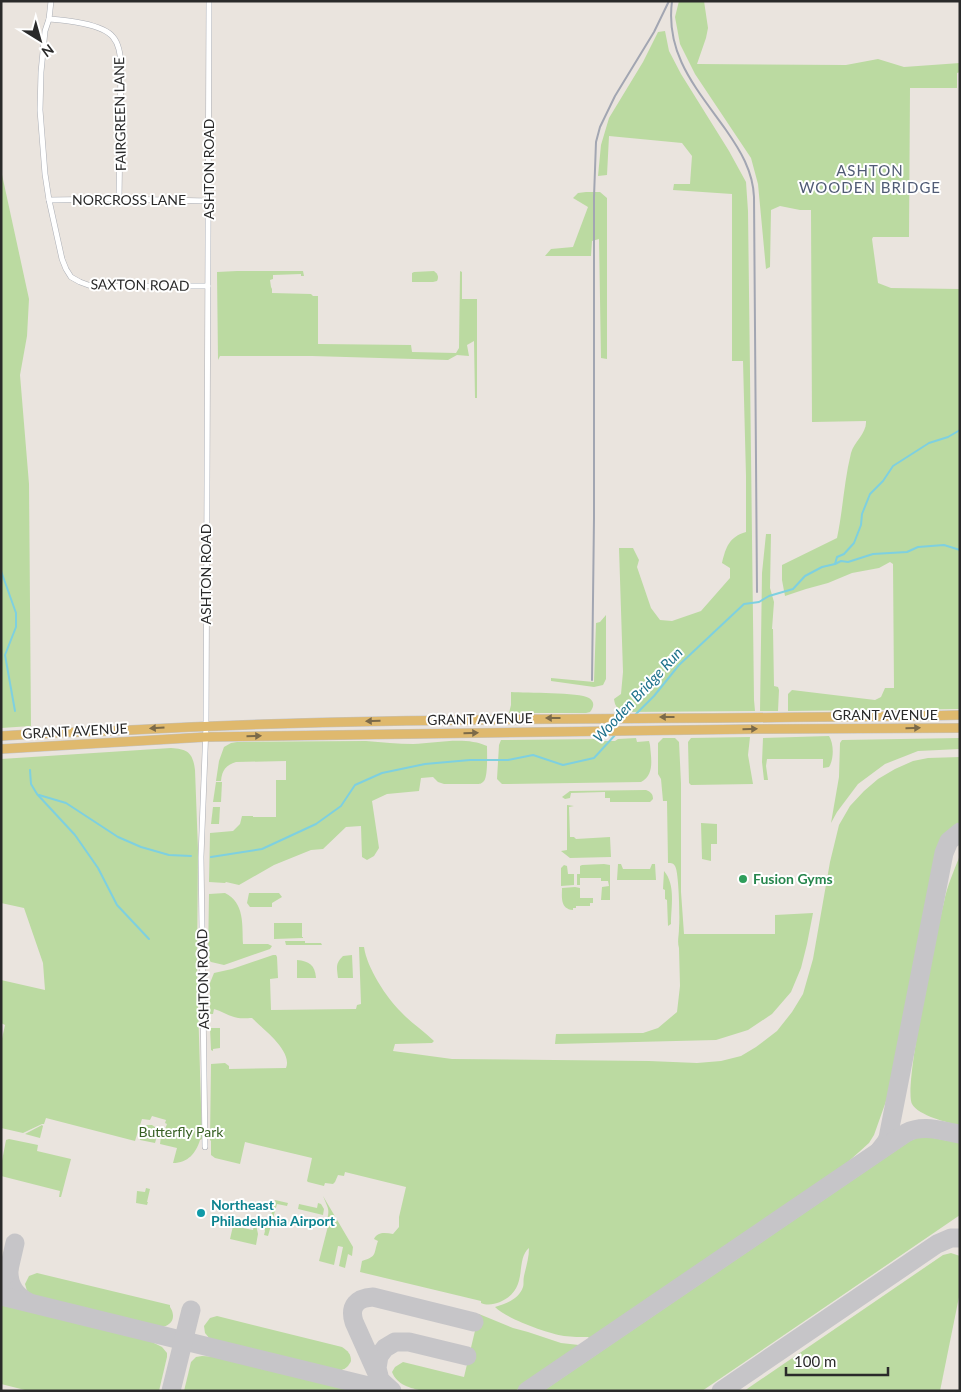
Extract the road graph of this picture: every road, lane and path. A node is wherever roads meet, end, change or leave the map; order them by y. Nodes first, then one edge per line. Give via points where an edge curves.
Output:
1 (50, 1) edge
2 (209, 1) edge
3 (49, 18) junction
4 (119, 199) junction
5 (49, 200) junction
6 (208, 201) junction
7 (208, 286) junction
8 (960, 715) edge
9 (739, 717) junction
10 (422, 720) junction
11 (206, 726) junction
12 (960, 728) edge
13 (684, 730) junction
14 (48, 734) junction
15 (422, 734) junction
16 (1, 736) edge
17 (206, 737) junction
18 (48, 746) junction
19 (1, 749) edge
20 (205, 1147) dead end

1 - 3 street
2 - 6 street, ASHTON ROAD
3 - 4 street, FAIRGREEN LANE via 98,28 108,32 117,44 120,53
3 - 5 street via 45,31 40,110
4 - 5 street, NORCROSS LANE
4 - 6 street, NORCROSS LANE
5 - 7 street, SAXTON ROAD via 62,259 71,277 91,286
6 - 7 street, ASHTON ROAD
7 - 11 street, ASHTON ROAD
8 - 9 main road, GRANT AVENUE
9 -> 10 main road, GRANT AVENUE
9 - 13 main road via 717,725 688,726
10 -> 11 main road, GRANT AVENUE
10 - 15 main road
11 -> 14 main road, GRANT AVENUE
11 - 17 street, ASHTON ROAD
13 -> 12 main road, GRANT AVENUE
15 -> 13 main road, GRANT AVENUE
14 - 16 main road, GRANT AVENUE
14 - 18 main road
17 -> 15 main road, GRANT AVENUE
17 - 18 main road, GRANT AVENUE
17 - 20 street, ASHTON ROAD via 201,857
18 - 19 main road, GRANT AVENUE

